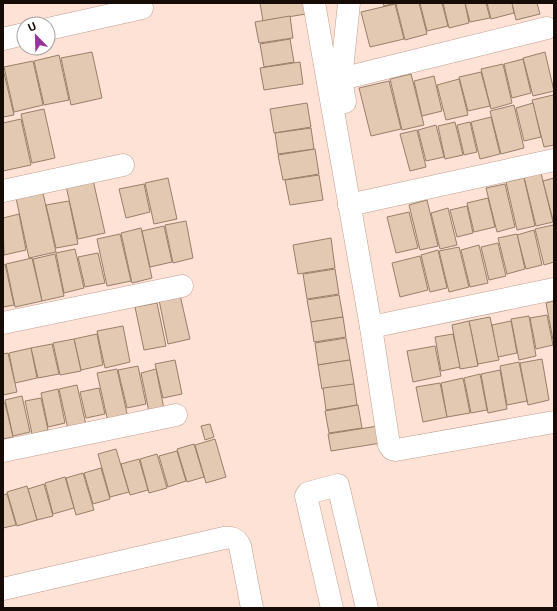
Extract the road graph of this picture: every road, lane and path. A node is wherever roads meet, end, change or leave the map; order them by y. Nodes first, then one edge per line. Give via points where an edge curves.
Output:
1 (314, 3) edge
2 (349, 3) edge
3 (142, 8) dead end
4 (56, 27) edge
5 (547, 28) dead end
6 (16, 36) edge
7 (3, 39) edge
8 (334, 80) junction
9 (554, 160) edge
10 (123, 165) dead end
11 (3, 191) edge
12 (356, 203) junction
13 (182, 286) dead end
14 (554, 289) edge
15 (3, 323) edge
16 (377, 326) junction
17 (176, 415) dead end
18 (554, 422) edge
19 (3, 451) edge
20 (3, 589) edge
21 (252, 608) edge
22 (332, 608) edge
23 (367, 608) edge

1 - 8 street
2 - 8 street
3 - 4 street
5 - 8 street
6 - 7 street
8 - 12 street
9 - 12 street
10 - 11 street
12 - 16 street
13 - 15 street
14 - 16 street
16 - 18 street via 389,445 392,449
17 - 19 street
20 - 21 street via 232,537 240,546
22 - 23 street via 306,496 308,492 338,485

